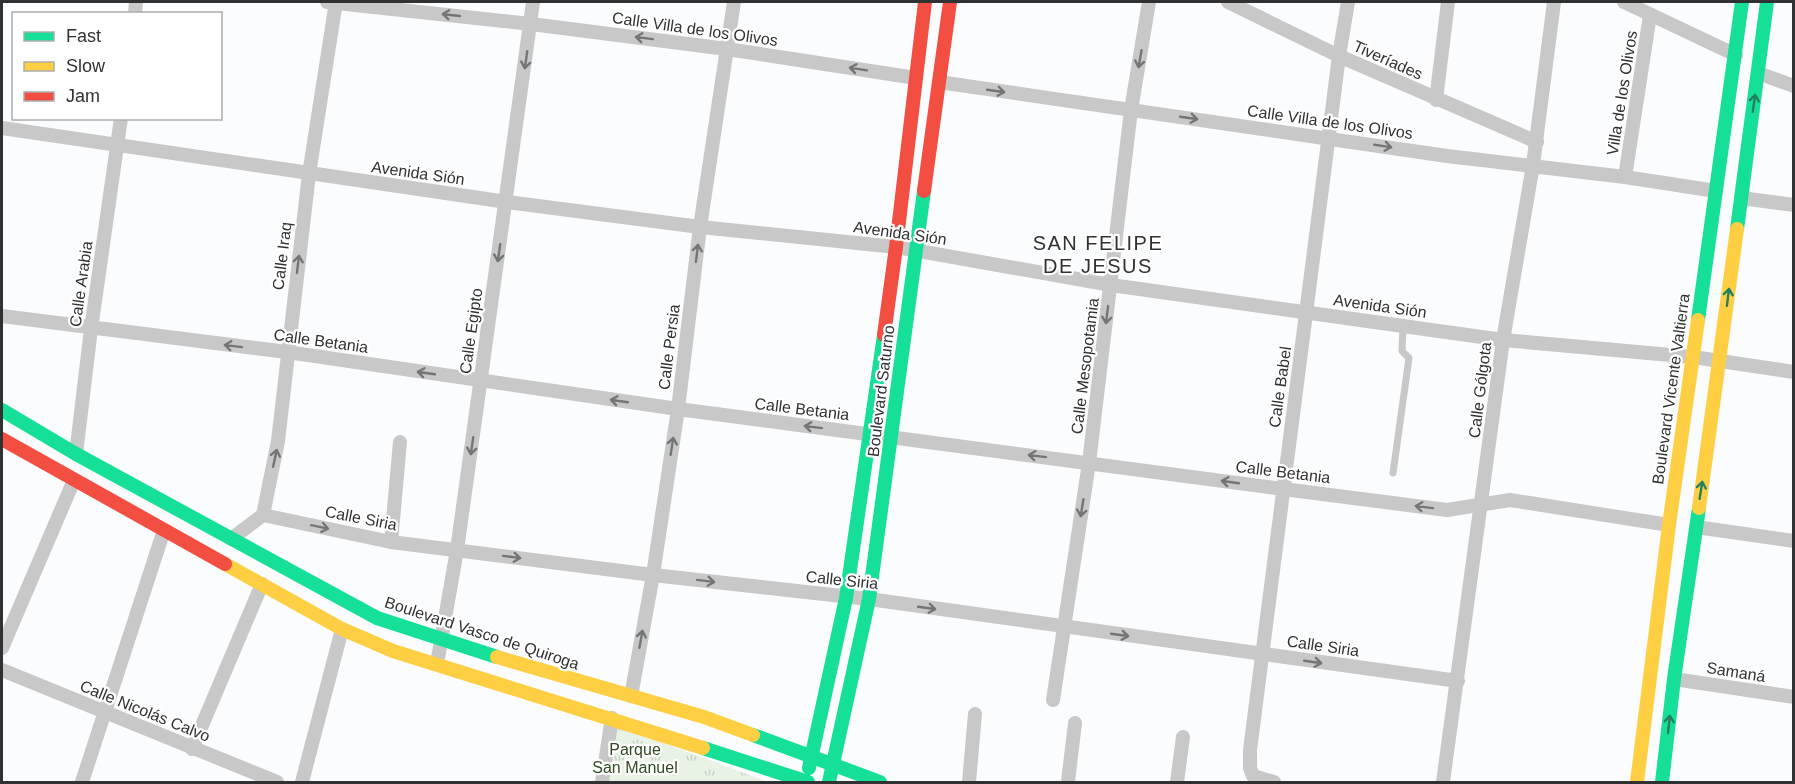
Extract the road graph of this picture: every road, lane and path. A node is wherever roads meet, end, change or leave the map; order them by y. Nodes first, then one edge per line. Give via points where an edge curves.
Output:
1 (333, 2) edge
2 (533, 2) edge
3 (734, 2) edge
4 (925, 2) edge
5 (950, 2) edge
6 (1149, 2) edge
7 (1228, 2) edge
8 (1348, 2) edge
9 (1448, 2) edge
10 (1554, 2) edge
11 (1624, 2) edge
12 (1742, 2) edge
13 (1767, 2) edge
14 (1249, 6) edge
15 (1650, 15) junction
16 (531, 24) junction
17 (727, 49) junction
18 (1736, 55) junction
19 (1339, 56) junction
20 (1758, 72) junction
21 (916, 78) junction
22 (939, 82) junction
23 (1794, 86) edge
24 (1436, 100) junction
25 (1131, 110) junction
26 (121, 120) edge
27 (2, 128) edge
28 (1330, 138) junction
29 (1536, 142) junction
30 (117, 146) junction
31 (1533, 165) junction
32 (309, 174) junction
33 (1625, 177) junction
34 (1716, 191) junction
35 (1741, 198) junction
36 (507, 202) junction
37 (1794, 205) edge
38 (700, 227) junction
39 (896, 247) junction
40 (916, 250) junction
41 (1111, 285) junction
42 (1307, 312) junction
43 (2, 316) edge
44 (1403, 326) junction
45 (91, 329) junction
46 (1503, 340) junction
47 (287, 352) junction
48 (1693, 357) junction
49 (1720, 362) junction
50 (1794, 372) edge
51 (481, 381) junction
52 (678, 409) junction
53 (2, 410) edge
54 (871, 435) junction
55 (2, 439) edge
56 (892, 439) junction
57 (400, 442) dead end
58 (76, 454) junction
59 (1089, 463) junction
60 (1393, 473) dead end
61 (74, 480) junction
62 (1283, 489) junction
63 (1482, 506) junction
64 (263, 515) junction
65 (1669, 525) junction
66 (1696, 527) junction
67 (164, 530) junction
68 (231, 539) junction
69 (1794, 541) edge
70 (391, 542) junction
71 (457, 550) junction
72 (653, 575) junction
73 (262, 584) junction
74 (846, 598) junction
75 (869, 599) junction
76 (1064, 627) junction
77 (342, 629) junction
78 (442, 640) junction
79 (2, 648) edge
80 (1261, 655) junction
81 (437, 664) junction
82 (2, 670) edge
83 (1674, 679) junction
84 (1458, 681) junction
85 (631, 696) junction
86 (1794, 697) edge
87 (1053, 700) dead end
88 (104, 712) junction
89 (975, 714) dead end
90 (612, 718) junction
91 (1075, 723) dead end
92 (1183, 737) dead end
93 (192, 749) junction
94 (811, 757) junction
95 (834, 766) junction
96 (807, 782) edge
97 (82, 783) edge
98 (277, 783) edge
99 (302, 783) edge
100 (602, 783) edge
101 (829, 783) edge
102 (880, 783) edge
103 (969, 783) edge
104 (1068, 783) edge
105 (1177, 783) edge
106 (1274, 783) edge
107 (1443, 783) edge
108 (1637, 783) edge
109 (1662, 783) edge

16 -> 1 street, Calle Villa de los Olivos
1 - 32 street, Calle Iraq
2 - 16 street, Calle Egipto
3 - 17 street, Calle Persia
4 - 21 street, Boulevard Saturno
5 - 22 street, Boulevard Saturno
6 -> 25 street, Calle Mesopotamia
7 - 14 street, Tiveríades
8 - 19 street, Calle Babel
9 - 24 street
10 - 29 street, Calle Gólgota
11 - 15 street
12 - 18 street, Boulevard Vicente Valtierra
13 - 20 street
14 - 19 street, Tiveríades
15 - 18 street
15 - 33 street, Villa de los Olivos
17 -> 16 street, Calle Villa de los Olivos
16 -> 36 street, Calle Egipto
21 -> 17 street, Calle Villa de los Olivos
17 - 38 street, Calle Persia
18 - 34 street, Boulevard Vicente Valtierra
19 - 24 street, Tiveríades
19 - 28 street, Calle Babel
20 - 23 street
35 -> 20 street
21 - 39 street, Boulevard Saturno
22 -> 25 street, Calle Villa de los Olivos
22 - 40 street, Boulevard Saturno
24 - 29 street, Tiveríades
25 -> 28 street, Calle Villa de los Olivos
25 - 41 street, Calle Mesopotamia
26 - 30 street, Calle Arabia
27 - 30 street, Avenida Sión
28 -> 31 street, Calle Villa de los Olivos
28 - 42 street, Calle Babel
29 - 31 street, Calle Gólgota
30 - 32 street, Avenida Sión
30 - 45 street, Calle Arabia
31 - 33 street, Calle Villa de los Olivos
31 - 46 street, Calle Gólgota
32 - 36 street, Avenida Sión
47 -> 32 street, Calle Iraq
33 - 34 street, Calle Villa de los Olivos
34 - 48 street, Boulevard Vicente Valtierra
35 - 37 street
49 -> 35 street
36 - 38 street, Avenida Sión
36 -> 51 street, Calle Egipto
38 - 39 street, Avenida Sión
52 -> 38 street, Calle Persia
39 - 40 street, Avenida Sión
39 - 54 street, Boulevard Saturno
40 - 41 street, Avenida Sión
40 - 56 street, Boulevard Saturno
41 - 42 street, Avenida Sión
41 -> 59 street, Calle Mesopotamia
42 - 44 street, Avenida Sión
42 - 62 street, Calle Babel
43 - 45 street, Calle Betania
44 - 46 street, Avenida Sión
44 - 60 lane via 1402,351 1409,358
47 -> 45 street, Calle Betania
45 - 58 street, Calle Arabia
46 - 48 street, Avenida Sión
46 - 63 street, Calle Gólgota
51 -> 47 street, Calle Betania
64 -> 47 street, Calle Iraq via 278,441
48 - 49 street, Avenida Sión
48 - 65 street, Boulevard Vicente Valtierra
49 - 50 street, Avenida Sión
66 -> 49 street
52 -> 51 street, Calle Betania
51 -> 71 street, Calle Egipto
54 -> 52 street, Calle Betania
72 -> 52 street, Calle Persia
53 - 58 street, Boulevard Vasco de Quiroga
54 - 56 street, Calle Betania
54 - 74 street, Boulevard Saturno
55 - 61 street
59 -> 56 street, Calle Betania
56 - 75 street, Boulevard Saturno
57 - 70 street
58 - 68 street, Boulevard Vasco de Quiroga
62 -> 59 street, Calle Betania
59 -> 76 street, Calle Mesopotamia
61 - 67 street
61 - 79 street
63 -> 62 street, Calle Betania via 1447,510
62 - 80 street, Calle Babel
63 - 65 street, Calle Betania via 1510,500
63 - 84 street, Calle Gólgota
64 - 68 street
64 -> 70 street, Calle Siria
65 - 108 street, Boulevard Vicente Valtierra
66 - 69 street
66 - 83 street
67 - 73 street
67 - 88 street
68 - 78 street, Boulevard Vasco de Quiroga via 377,618
70 - 71 street, Calle Siria
71 -> 72 street, Calle Siria
71 - 78 street, Calle Egipto
72 -> 74 street, Calle Siria
85 -> 72 street, Calle Persia
73 - 77 street
73 - 93 street
74 - 75 street, Calle Siria
74 - 94 street, Boulevard Saturno
75 -> 76 street, Calle Siria
75 - 95 street, Boulevard Saturno
76 -> 80 street, Calle Siria
76 - 87 street, Calle Mesopotamia
77 - 81 street via 393,651
77 - 99 street
78 - 81 street, Calle Egipto
78 - 85 street, Boulevard Vasco de Quiroga
80 -> 84 street, Calle Siria
80 - 106 street, Calle Babel via 1250,768 1253,776
81 - 90 street
82 - 88 street, Calle Nicolás Calvo
83 - 86 street, Samaná
109 -> 83 street
84 - 107 street, Calle Gólgota
85 - 94 street, Boulevard Vasco de Quiroga via 704,717
88 - 93 street, Calle Nicolás Calvo
88 - 97 street
89 - 103 street
90 - 96 street
90 - 100 street
91 - 104 street
92 - 105 street
93 - 98 street, Calle Nicolás Calvo
94 - 95 street, Boulevard Vasco de Quiroga
94 - 96 street, Boulevard Saturno
95 - 101 street, Boulevard Saturno
95 - 102 street, Boulevard Vasco de Quiroga

